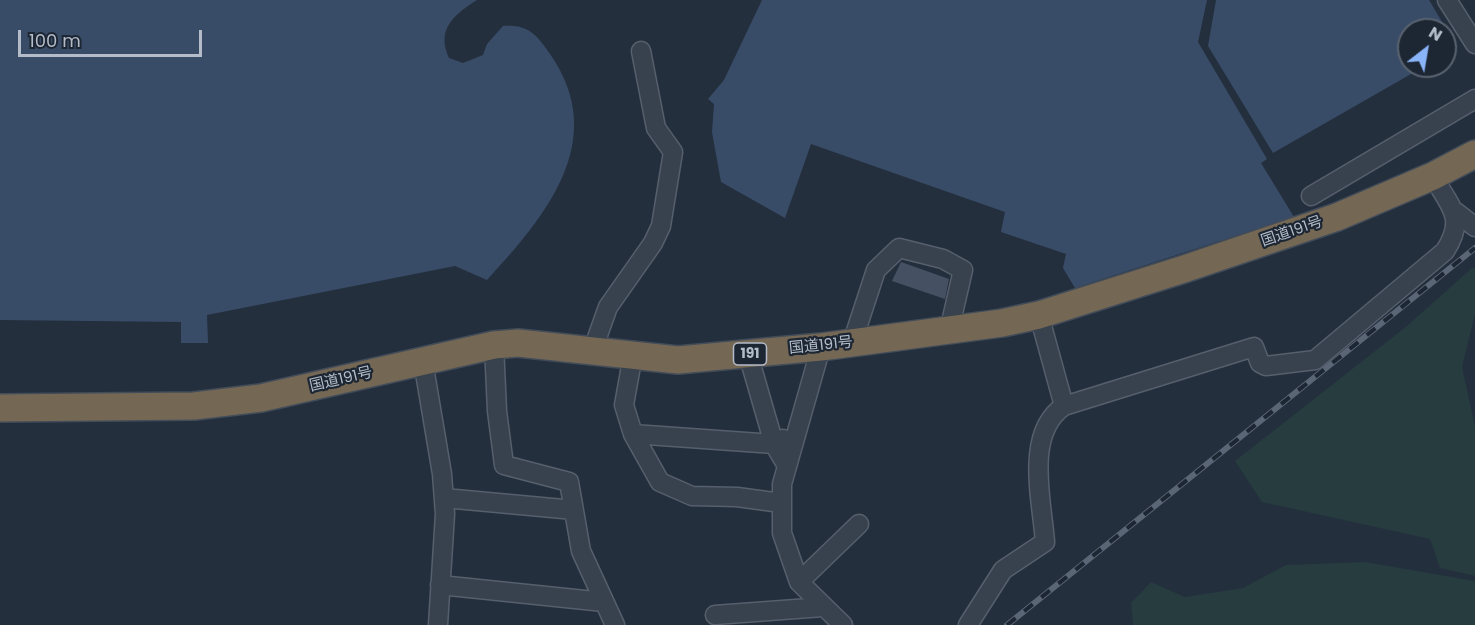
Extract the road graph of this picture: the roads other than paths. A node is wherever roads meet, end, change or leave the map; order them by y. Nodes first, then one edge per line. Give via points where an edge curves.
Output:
1 (1447, 0) edge
2 (1475, 44) edge
3 (641, 51) dead end
4 (1475, 99) edge
5 (1475, 154) edge
6 (1433, 176) junction
7 (1311, 196) dead end
8 (1456, 212) junction
9 (1475, 227) edge
10 (1039, 315) junction
11 (949, 331) junction
12 (852, 343) junction
13 (494, 345) junction
14 (821, 347) junction
15 (593, 349) junction
16 (748, 354) junction
17 (633, 356) junction
18 (423, 361) junction
19 (1064, 406) junction
20 (0, 408) edge
21 (795, 432) junction
22 (633, 434) junction
23 (774, 444) junction
24 (787, 466) junction
25 (444, 498) junction
26 (781, 503) junction
27 (574, 510) junction
28 (859, 524) dead end
29 (799, 582) junction
30 (440, 585) junction
31 (604, 602) junction
32 (823, 607) junction
33 (715, 615) dead end
34 (842, 624) edge
35 (438, 625) edge
36 (615, 625) edge
37 (968, 625) edge

1 - 2 street
3 - 15 street via 656,128 673,152 665,204 653,243 608,307
4 - 7 street
5 - 6 highway, 国道191号 / 191
6 - 8 street
6 - 10 highway, 国道191号 / 191 via 1337,217
8 - 9 street
8 - 19 street via 1454,238 1445,251 1315,360 1266,366 1260,363 1254,346
10 - 11 highway, 国道191号 / 191
10 - 19 street
11 - 12 highway, 国道191号 / 191
11 - 12 street via 963,270 943,259 899,248 876,270
12 - 14 highway, 国道191号 / 191
13 - 15 highway, 国道191号 / 191 via 530,342
13 - 18 highway, 国道191号 / 191
13 - 27 street via 504,465 568,482
14 - 16 highway, 国道191号 / 191
14 - 21 street
15 - 17 highway, 国道191号 / 191
16 - 17 highway, 国道191号 / 191 via 678,360
16 - 23 street
17 - 22 street via 624,405
18 - 20 highway, 国道191号 / 191 via 261,398 194,406
18 - 25 street
19 - 37 street via 1048,422 1041,438 1045,542 1003,570
21 - 23 street
21 - 24 street
22 - 23 street
22 - 26 street via 660,482 692,496 737,496
23 - 24 street
24 - 26 street
25 - 27 street
25 - 30 street
26 - 29 street via 782,533
27 - 31 street via 581,551
28 - 29 street
29 - 32 street
30 - 31 street
30 - 35 street
31 - 36 street
32 - 33 street
32 - 34 street

